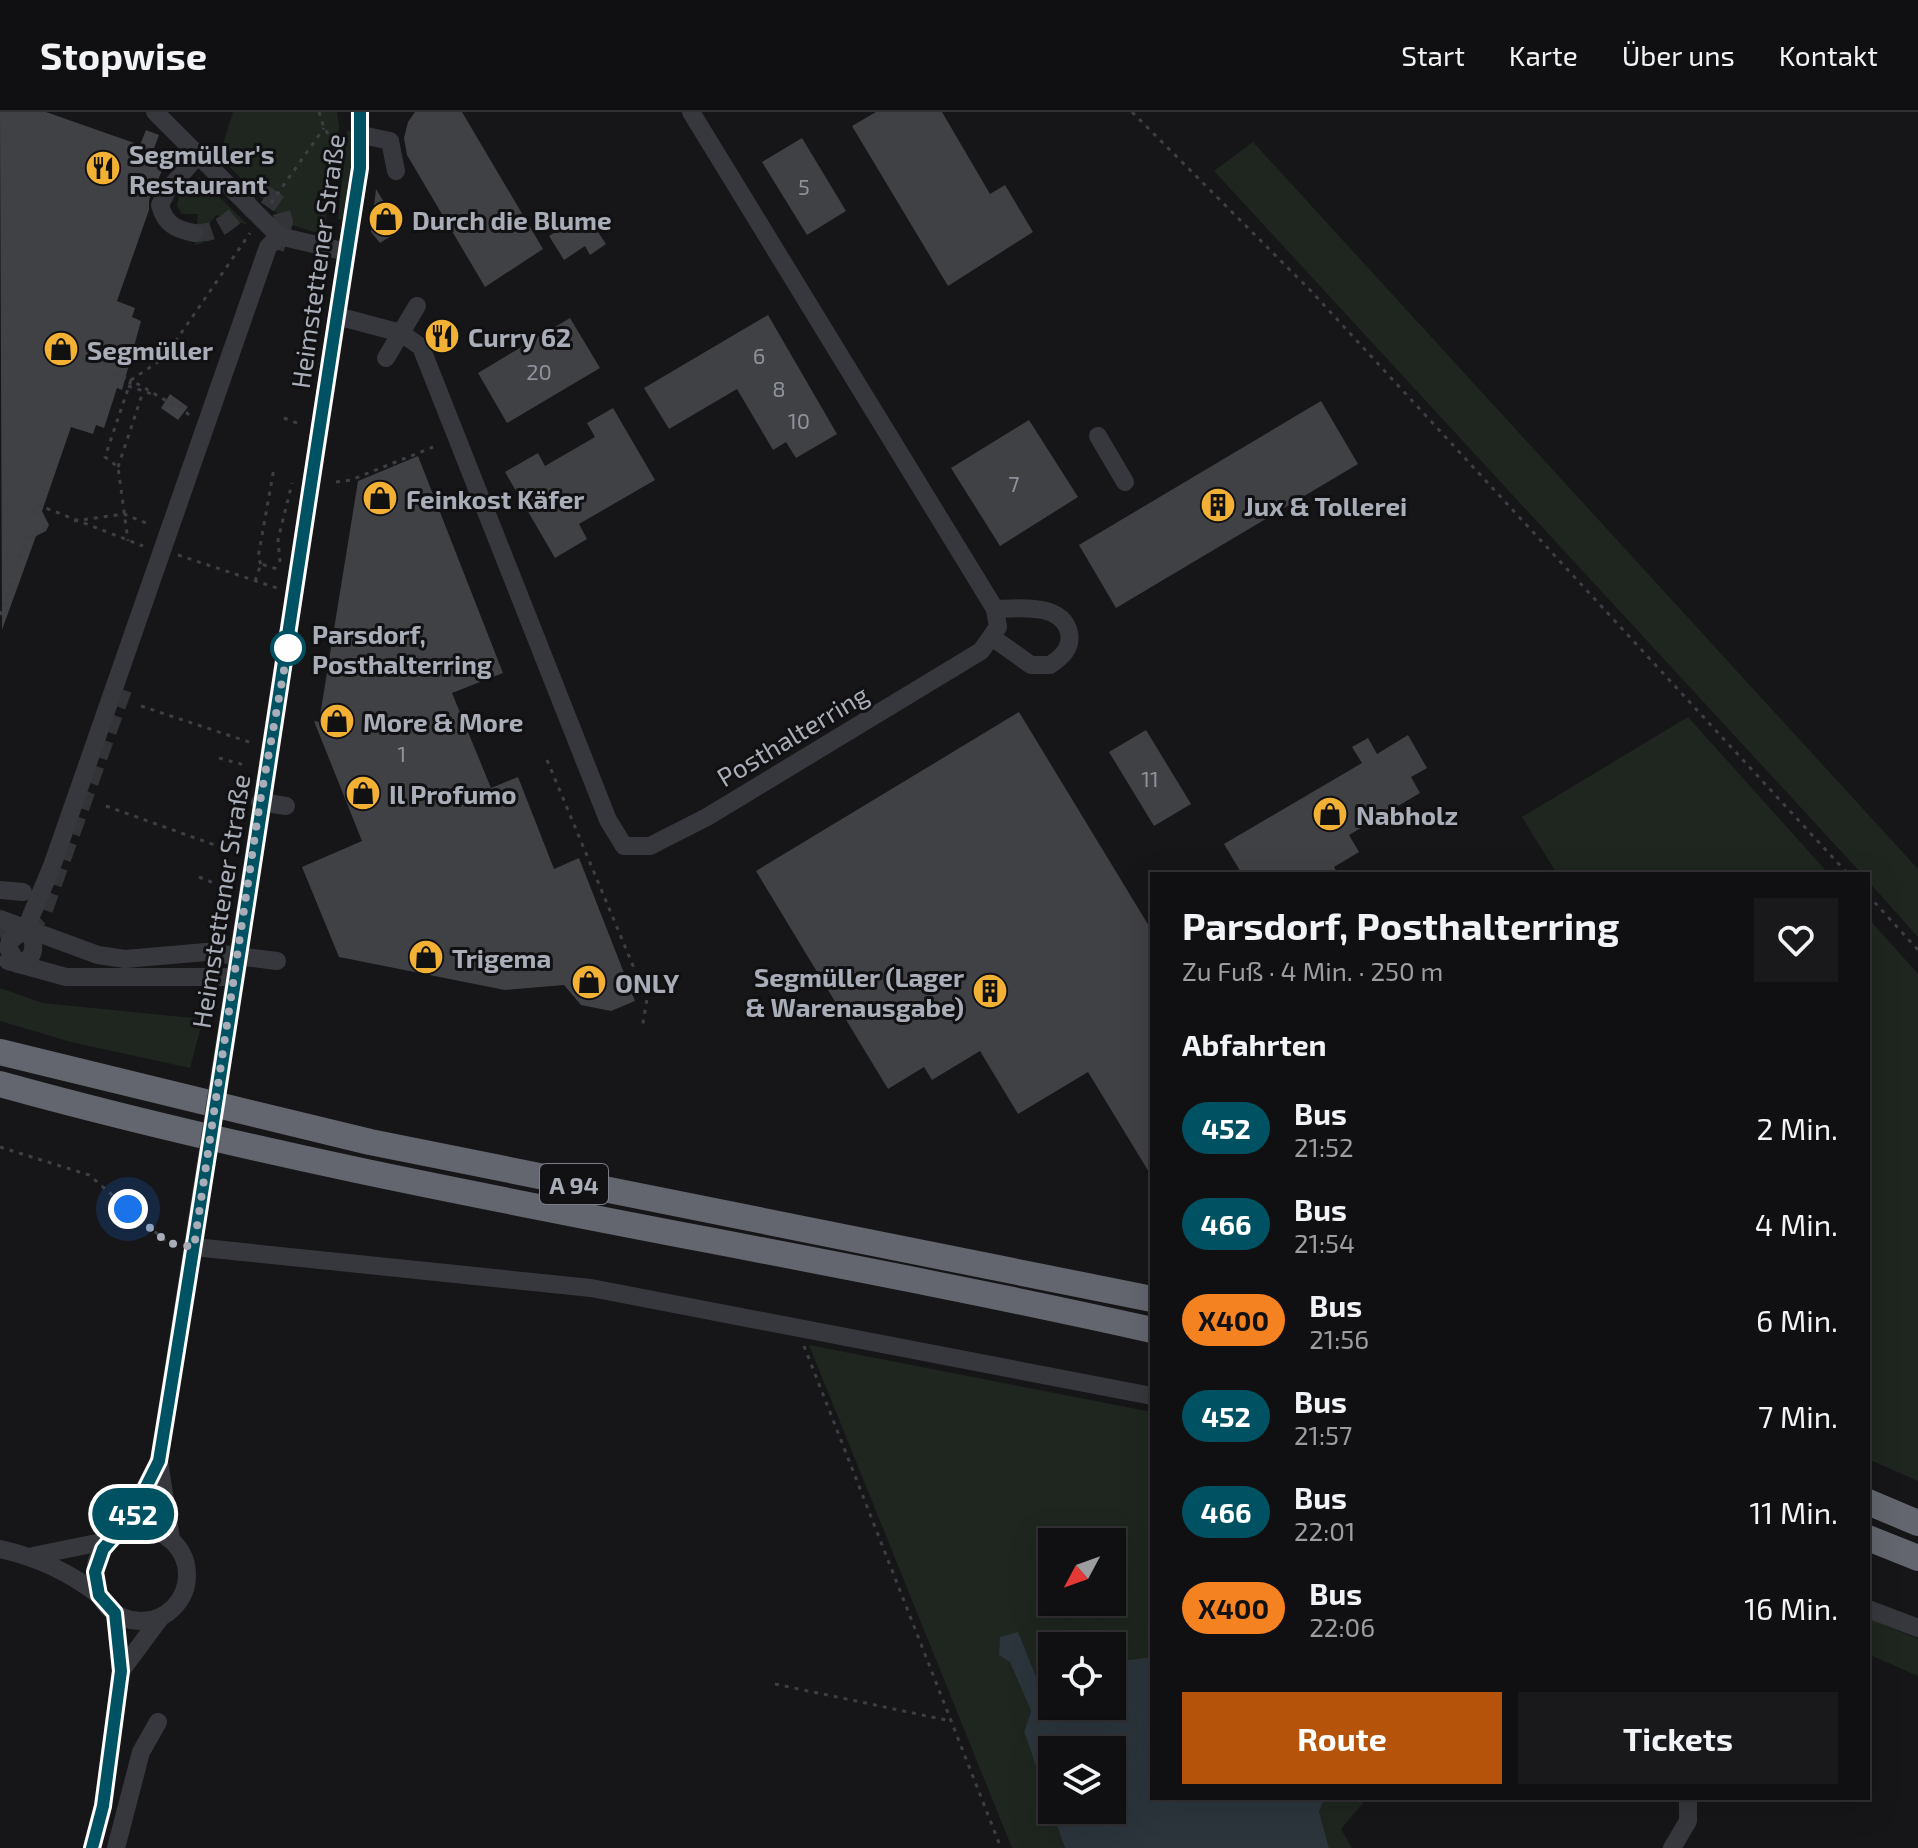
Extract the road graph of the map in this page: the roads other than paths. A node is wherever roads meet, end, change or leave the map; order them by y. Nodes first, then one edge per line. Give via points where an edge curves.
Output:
1 (155, 112) edge
2 (360, 112) edge
3 (691, 112) edge
4 (362, 135) junction
5 (198, 155) junction
6 (396, 171) dead end
7 (194, 233) dead end
8 (279, 236) junction
9 (347, 252) junction
10 (417, 306) dead end
11 (337, 316) junction
12 (401, 333) junction
13 (386, 358) dead end
14 (1098, 436) dead end
15 (1125, 482) dead end
16 (995, 609) junction
17 (993, 638) junction
18 (260, 802) junction
19 (286, 806) dead end
20 (0, 890) edge
21 (23, 892) dead end
22 (0, 919) edge
23 (30, 920) junction
24 (237, 954) junction
25 (0, 958) edge
26 (277, 961) dead end
27 (18, 964) junction
28 (235, 977) junction
29 (0, 1052) edge
30 (0, 1084) edge
31 (194, 1247) junction
32 (1150, 1299) edge
33 (1150, 1330) edge
34 (1150, 1396) edge
35 (159, 1461) junction
36 (1870, 1503) edge
37 (1918, 1523) edge
38 (115, 1537) junction
39 (171, 1539) junction
40 (1870, 1539) edge
41 (0, 1549) edge
42 (33, 1556) junction
43 (1918, 1558) edge
44 (99, 1595) junction
45 (1870, 1610) edge
46 (115, 1613) junction
47 (161, 1617) junction
48 (1918, 1628) edge
49 (121, 1671) junction
50 (158, 1722) dead end
51 (1688, 1800) edge
52 (92, 1848) edge
53 (116, 1848) edge
54 (1672, 1848) edge

1 - 5 street
2 - 4 street, Heimstettener Straße
3 - 16 street
4 - 6 street via 390,141
4 - 9 street, Heimstettener Straße
5 - 7 street via 160,205 168,222
5 - 8 street
8 - 9 street
8 - 23 street via 268,247
9 - 11 street, Heimstettener Straße
10 - 12 street
11 - 12 street
11 - 18 street, Heimstettener Straße via 288,653
12 - 13 street
12 - 17 street, Posthalterring via 421,347 624,846 650,846 774,777 981,651
14 - 15 street
16 - 17 street via 998,627
16 - 17 street via 1055,614 1066,624 1070,638 1066,651 1050,665 1031,665
18 - 19 street
18 - 24 street, Heimstettener Straße
20 - 21 street
22 - 23 street
23 - 24 street via 98,955 125,959
23 - 27 street via 33,951
24 - 26 street
24 - 28 street, Heimstettener Straße
25 - 27 street
27 - 28 street via 66,977
28 - 31 street, Heimstettener Straße, bridge
29 - 32 highway, A 94 via 370,1142
30 - 33 highway, A 94 via 192,1136
31 - 34 street via 591,1288
31 - 35 street, Heimstettener Straße
35 - 38 street, Heimstettener Straße
35 - 39 street, Heimstettener Straße
36 - 37 highway
38 - 39 street via 146,1529
38 - 42 street
38 - 44 street, Heimstettener Straße via 97,1560
39 - 47 street, Heimstettener Straße via 188,1574 181,1599
40 - 43 highway
41 - 42 street
42 - 44 street
44 - 46 street
45 - 48 street
46 - 47 street via 138,1621
46 - 49 street, Heimstettener Straße
47 - 49 street, Heimstettener Straße
49 - 52 street, Heimstettener Straße via 103,1806
50 - 53 street via 141,1752
51 - 54 street via 1688,1821

